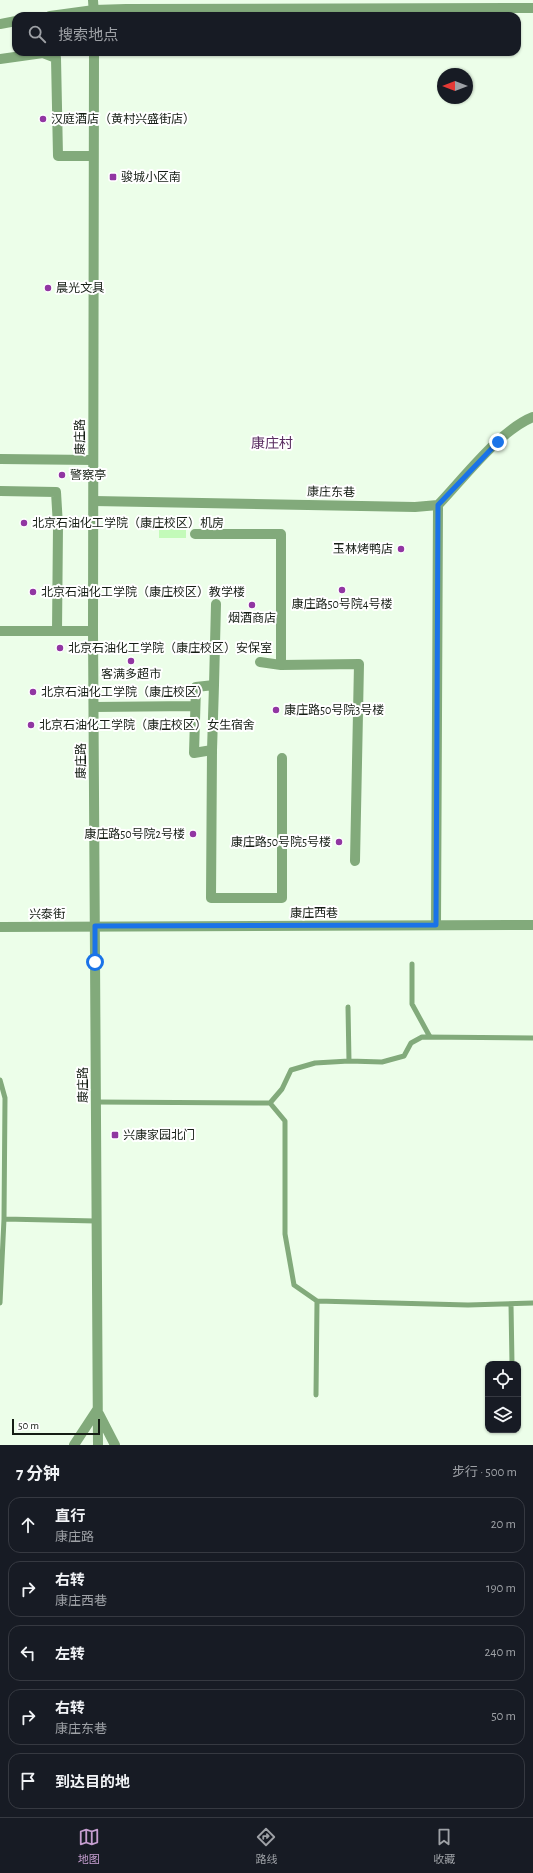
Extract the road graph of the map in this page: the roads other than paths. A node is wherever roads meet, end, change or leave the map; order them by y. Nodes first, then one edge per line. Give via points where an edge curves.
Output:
1 (533, 8) edge
2 (94, 9) edge
3 (75, 12) edge
4 (12, 22) edge
5 (0, 24) edge
6 (17, 56) edge
7 (51, 56) edge
8 (94, 56) edge
9 (0, 58) edge
10 (93, 156) junction
11 (533, 417) edge
12 (0, 459) edge
13 (93, 460) junction
14 (0, 491) edge
15 (94, 501) junction
16 (438, 505) junction
17 (195, 534) dead end
18 (216, 604) dead end
19 (0, 631) edge
20 (57, 631) junction
21 (93, 631) junction
22 (260, 662) dead end
23 (281, 665) junction
24 (214, 685) junction
25 (195, 706) junction
26 (94, 707) junction
27 (212, 750) junction
28 (282, 758) dead end
29 (355, 861) dead end
30 (436, 925) junction
31 (533, 925) edge
32 (95, 926) junction
33 (0, 927) edge
34 (412, 964) dead end
35 (348, 1007) dead end
36 (430, 1037) junction
37 (533, 1038) edge
38 (349, 1061) junction
39 (0, 1080) edge
40 (96, 1102) junction
41 (270, 1103) junction
42 (4, 1219) junction
43 (96, 1221) junction
44 (316, 1301) junction
45 (0, 1303) edge
46 (533, 1303) edge
47 (511, 1304) junction
48 (512, 1361) edge
49 (316, 1395) dead end
50 (97, 1410) junction
51 (74, 1445) edge
52 (98, 1445) edge
53 (115, 1445) edge

1 - 2 street
2 - 3 street
4 - 5 street
6 - 9 street
7 - 10 street via 56,58 58,156
8 - 10 street, 康庄路
10 - 13 street, 康庄路
11 - 16 street via 525,420 498,442
12 - 13 street
13 - 15 street, 康庄路
14 - 20 street via 56,492
15 - 16 street, 康庄东巷 via 415,507
15 - 21 street, 康庄路
16 - 30 street
17 - 23 street via 281,534
18 - 24 street
19 - 20 street
20 - 21 street
21 - 26 street, 康庄路
22 - 23 street
23 - 29 street via 359,664
24 - 25 street via 196,686
24 - 27 street
25 - 26 street
25 - 27 street via 194,753
26 - 32 street, 康庄路
27 - 28 street via 211,898 282,898
30 - 31 street, 康庄西巷
30 - 32 street, 康庄西巷
32 - 33 street, 兴泰街
32 - 40 street, 康庄路
34 - 36 lane via 412,1004
35 - 38 lane
36 - 37 lane
36 - 38 lane via 422,1037 411,1043 404,1056 382,1062
38 - 41 lane via 315,1063 291,1070 282,1089
39 - 42 lane via 5,1098
40 - 41 lane
40 - 43 street, 康庄路
41 - 44 lane via 285,1121 285,1234 294,1285
42 - 43 lane
42 - 45 lane
43 - 50 street, 康庄路
44 - 47 lane
44 - 49 lane
46 - 47 lane
47 - 48 lane
50 - 51 street
50 - 52 street, 康庄路
50 - 53 street

